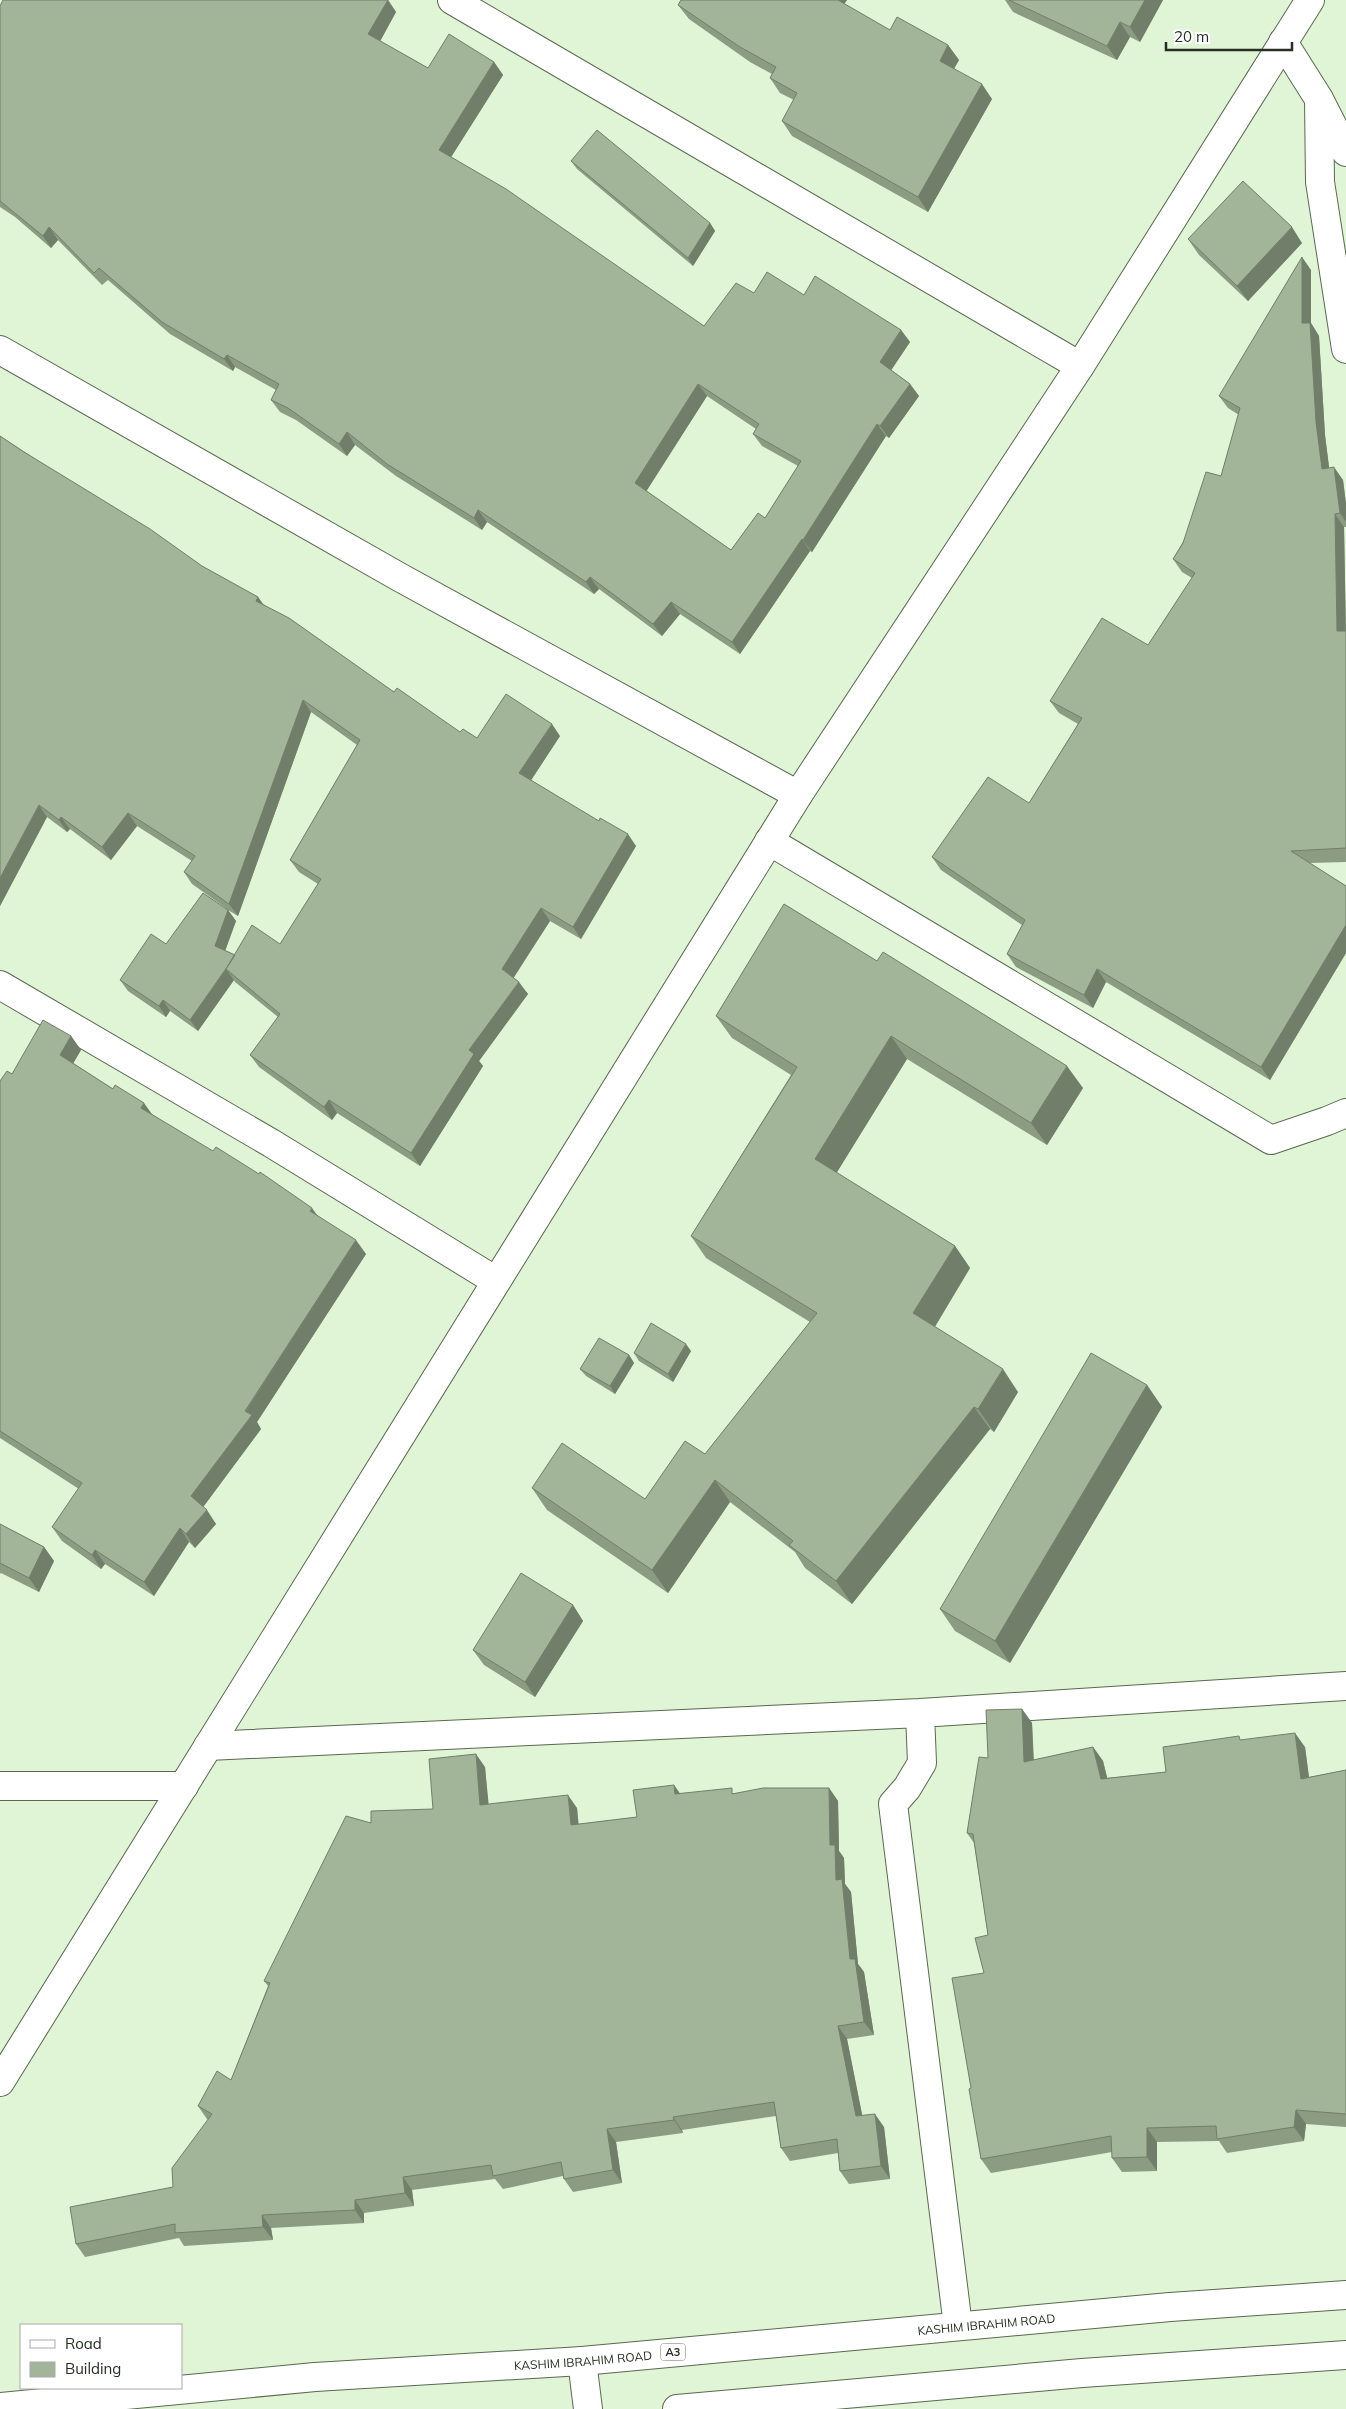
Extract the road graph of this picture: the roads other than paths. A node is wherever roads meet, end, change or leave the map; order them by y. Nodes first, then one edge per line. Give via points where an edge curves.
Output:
1 (452, 0) edge
2 (1310, 0) edge
3 (1283, 42) junction
4 (1319, 99) junction
5 (1346, 152) edge
6 (1346, 349) edge
7 (0, 350) edge
8 (1080, 366) junction
9 (798, 795) junction
10 (769, 841) junction
11 (0, 985) edge
12 (1346, 1113) edge
13 (496, 1282) junction
14 (1346, 1686) edge
15 (920, 1713) junction
16 (208, 1746) junction
17 (0, 1786) edge
18 (184, 1786) junction
19 (0, 2082) edge
20 (1346, 2294) edge
21 (958, 2326) junction
22 (1346, 2355) edge
23 (582, 2361) junction
24 (0, 2407) edge
25 (588, 2409) edge
26 (678, 2409) edge

1 - 8 main road
2 - 3 main road
3 - 4 main road
3 - 8 main road
4 - 5 main road
4 - 6 main road via 1320,182
7 - 9 main road via 401,578
8 - 9 main road
9 - 10 main road
10 - 12 main road via 1270,1140
10 - 13 main road
11 - 13 main road via 271,1143
13 - 16 main road
14 - 15 main road
15 - 16 main road
15 - 21 main road via 922,1763 893,1804
16 - 18 main road
17 - 18 main road
18 - 19 main road
20 - 21 main road, KASHIM IBRAHIM ROAD / A3
21 - 23 main road, KASHIM IBRAHIM ROAD / A3
22 - 26 main road via 1082,2372
23 - 24 main road, KASHIM IBRAHIM ROAD / A3 via 315,2377
23 - 25 main road

